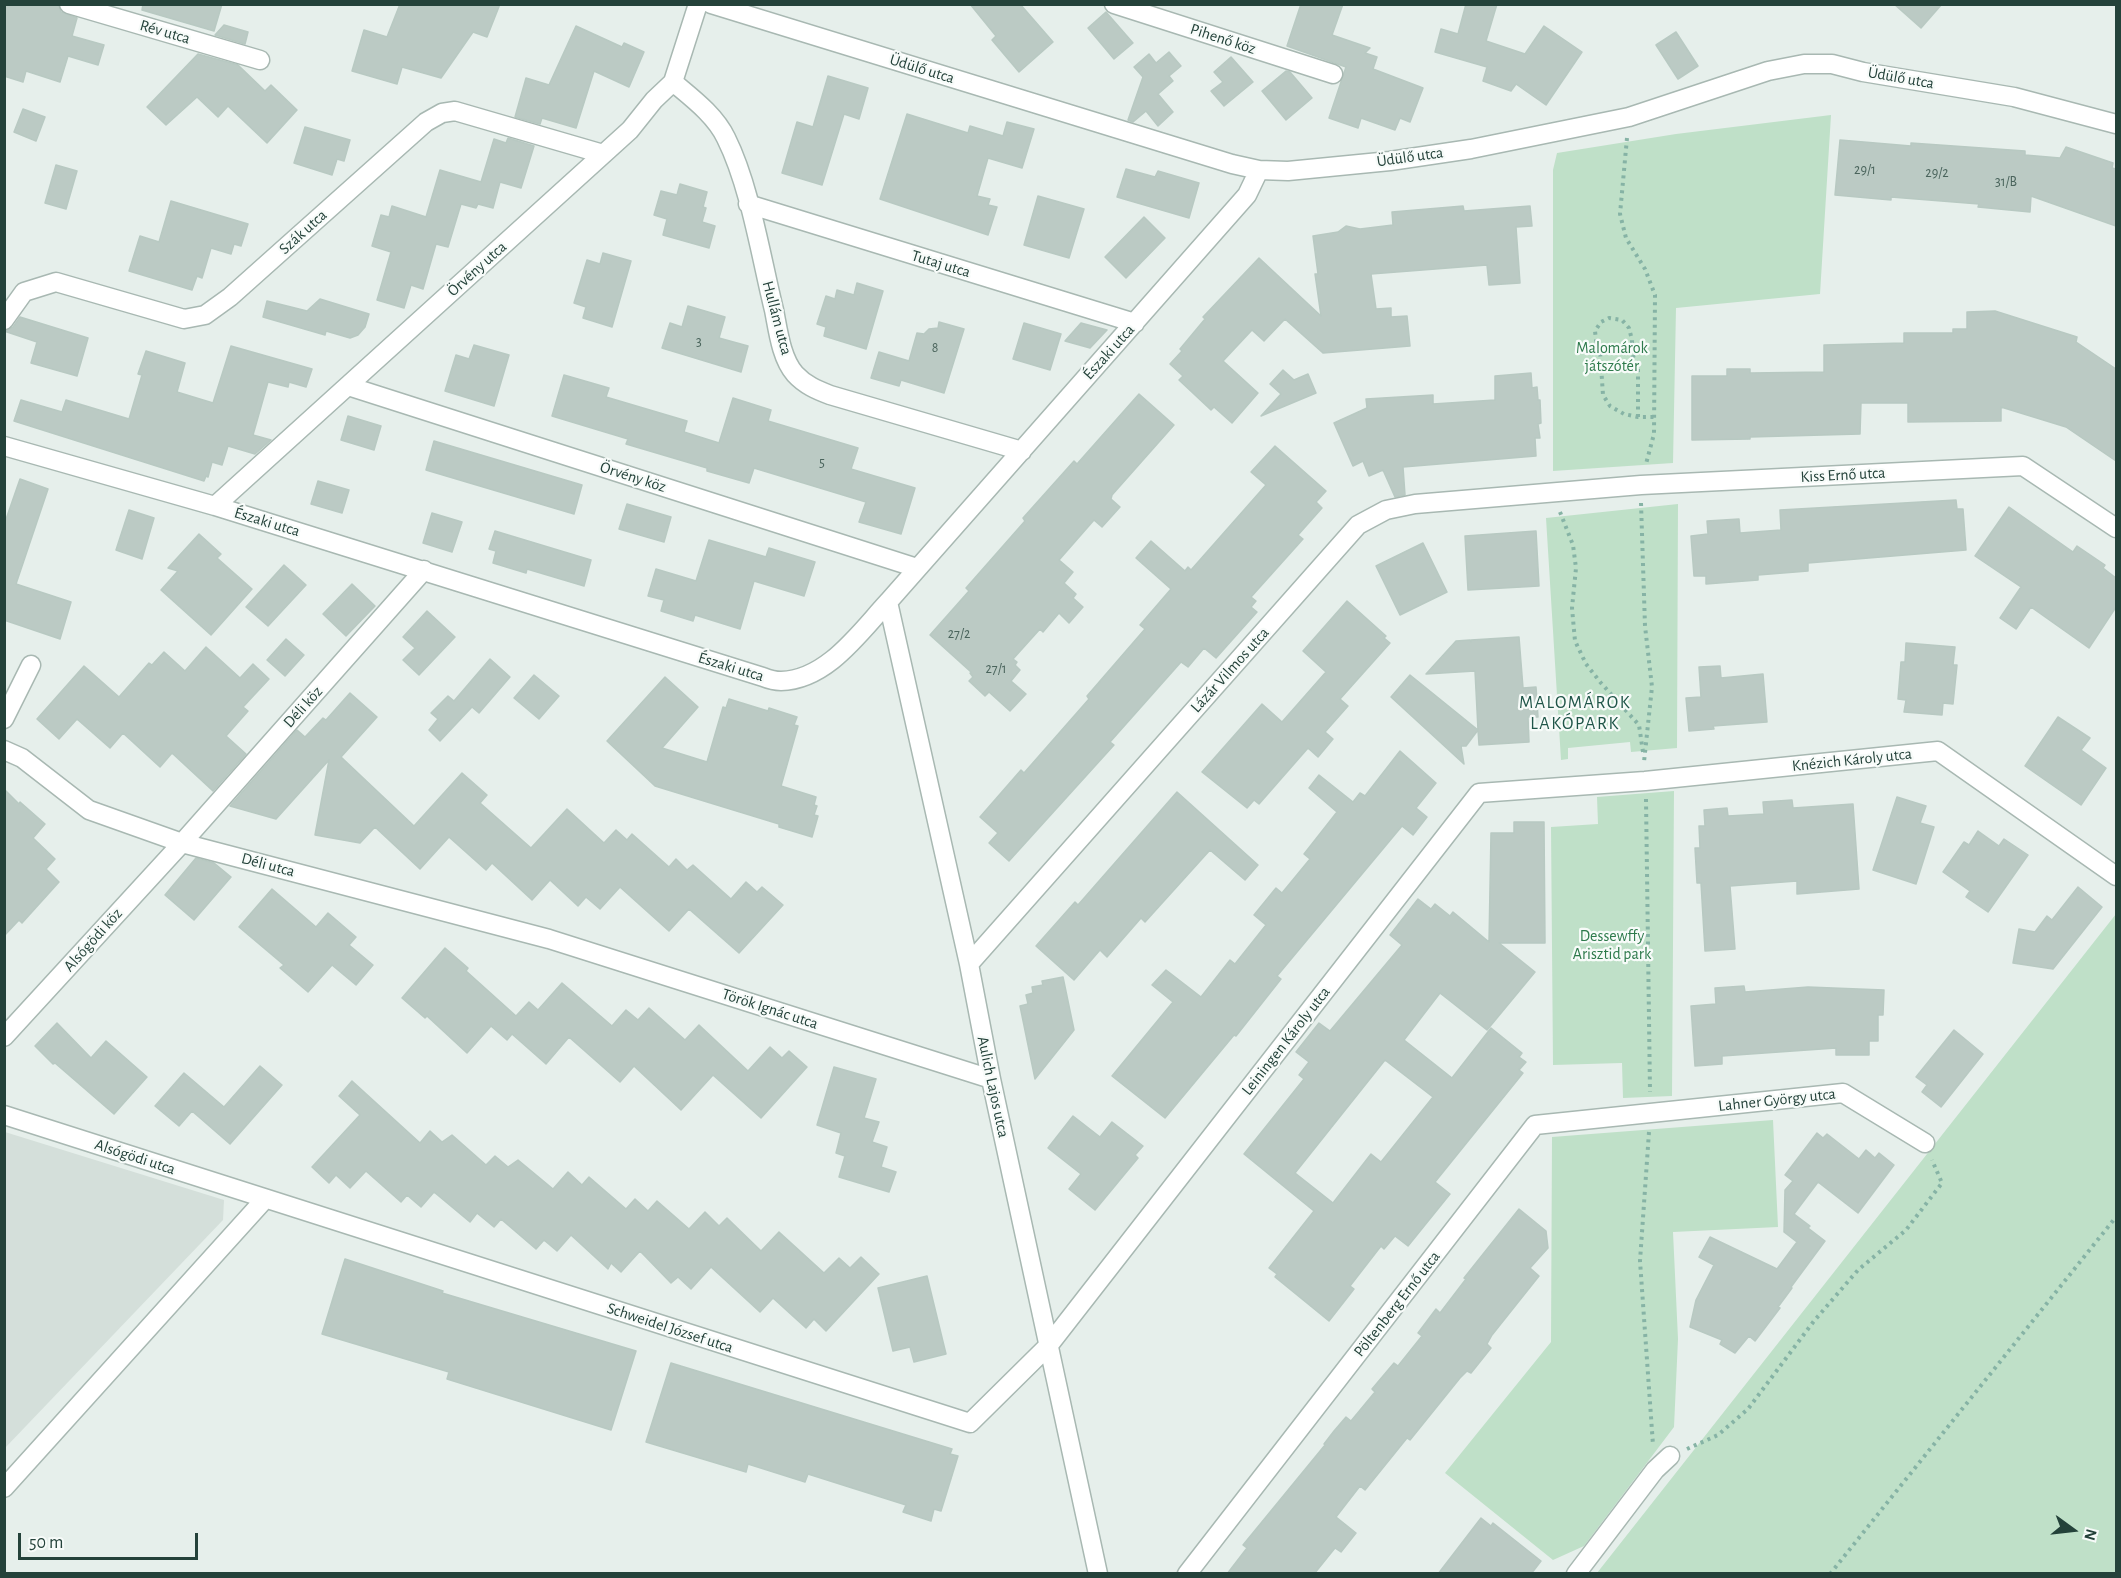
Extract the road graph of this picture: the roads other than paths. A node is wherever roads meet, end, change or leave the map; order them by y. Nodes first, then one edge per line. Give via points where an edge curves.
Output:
1 (69, 4) edge
2 (698, 4) edge
3 (711, 4) edge
4 (1114, 4) edge
5 (260, 60) dead end
6 (1333, 74) dead end
7 (673, 82) junction
8 (2116, 124) edge
9 (603, 154) junction
10 (1260, 170) junction
11 (748, 204) junction
12 (4, 320) edge
13 (1135, 323) junction
14 (348, 386) junction
15 (4, 446) edge
16 (1022, 451) junction
17 (1552, 492) joint
18 (215, 506) junction
19 (2116, 528) edge
20 (917, 568) junction
21 (424, 570) junction
22 (888, 602) junction
23 (32, 665) dead end
24 (4, 719) edge
25 (4, 750) edge
26 (1549, 788) joint
27 (182, 843) junction
28 (2116, 876) edge
29 (549, 939) joint
30 (969, 964) junction
31 (4, 1037) edge
32 (991, 1079) junction
33 (1651, 1114) joint
34 (4, 1115) edge
35 (1925, 1143) road end
36 (266, 1199) junction
37 (1048, 1345) junction
38 (1670, 1456) road end
39 (4, 1488) edge
40 (1098, 1574) edge
41 (1187, 1574) edge
42 (1576, 1574) edge

1 - 5 street, Rév utca
2 - 7 street, Örvény utca
3 - 10 street, Üdülő utca
4 - 6 street, Pihenő köz
7 - 9 street, Örvény utca
7 - 11 street, Hullám utca via 707,112 725,136
8 - 10 street, Üdülő utca via 2014,97 1832,64 1804,64 1768,71 1629,117 1471,149 1288,171
9 - 12 street, Szák utca via 455,111 442,113 426,122 205,315 184,319 56,282 24,292
9 - 14 street, Örvény utca
10 - 13 street, Északi utca via 1247,195
11 - 13 street, Tutaj utca
11 - 16 street, Hullám utca via 783,350 794,373 830,395
13 - 16 street, Északi utca
14 - 18 street, Örvény utca
14 - 20 street, Örvény köz
15 - 18 street, Északi utca
16 - 20 street, Északi utca
17 - 19 street, Kiss Ernő utca via 2024,466
17 - 30 street, Lázár Vilmos utca via 1415,504 1386,510 1358,525
18 - 21 street, Északi utca
20 - 22 street, Északi utca
21 - 22 street, Északi utca via 780,681 822,668
21 - 27 street, Déli köz
22 - 30 street, Aulich Lajos utca
23 - 24 street
25 - 27 street, Déli utca via 21,758 89,810
26 - 28 street, Knézich Károly utca via 1938,751
26 - 37 street, Leiningen Károly utca via 1479,793
27 - 29 street, Déli utca
27 - 31 street, Alsógödi köz
29 - 32 street, Török Ignác utca
30 - 32 street, Aulich Lajos utca
32 - 37 street, Aulich Lajos utca
33 - 35 street, Lahner György utca via 1843,1093
33 - 41 street, Pöltenberg Ernő utca via 1535,1125
34 - 36 street, Alsógödi utca
36 - 37 street, Schweidel József utca via 970,1423
36 - 39 street
37 - 40 street, Aulich Lajos utca
38 - 42 street via 1655,1470

